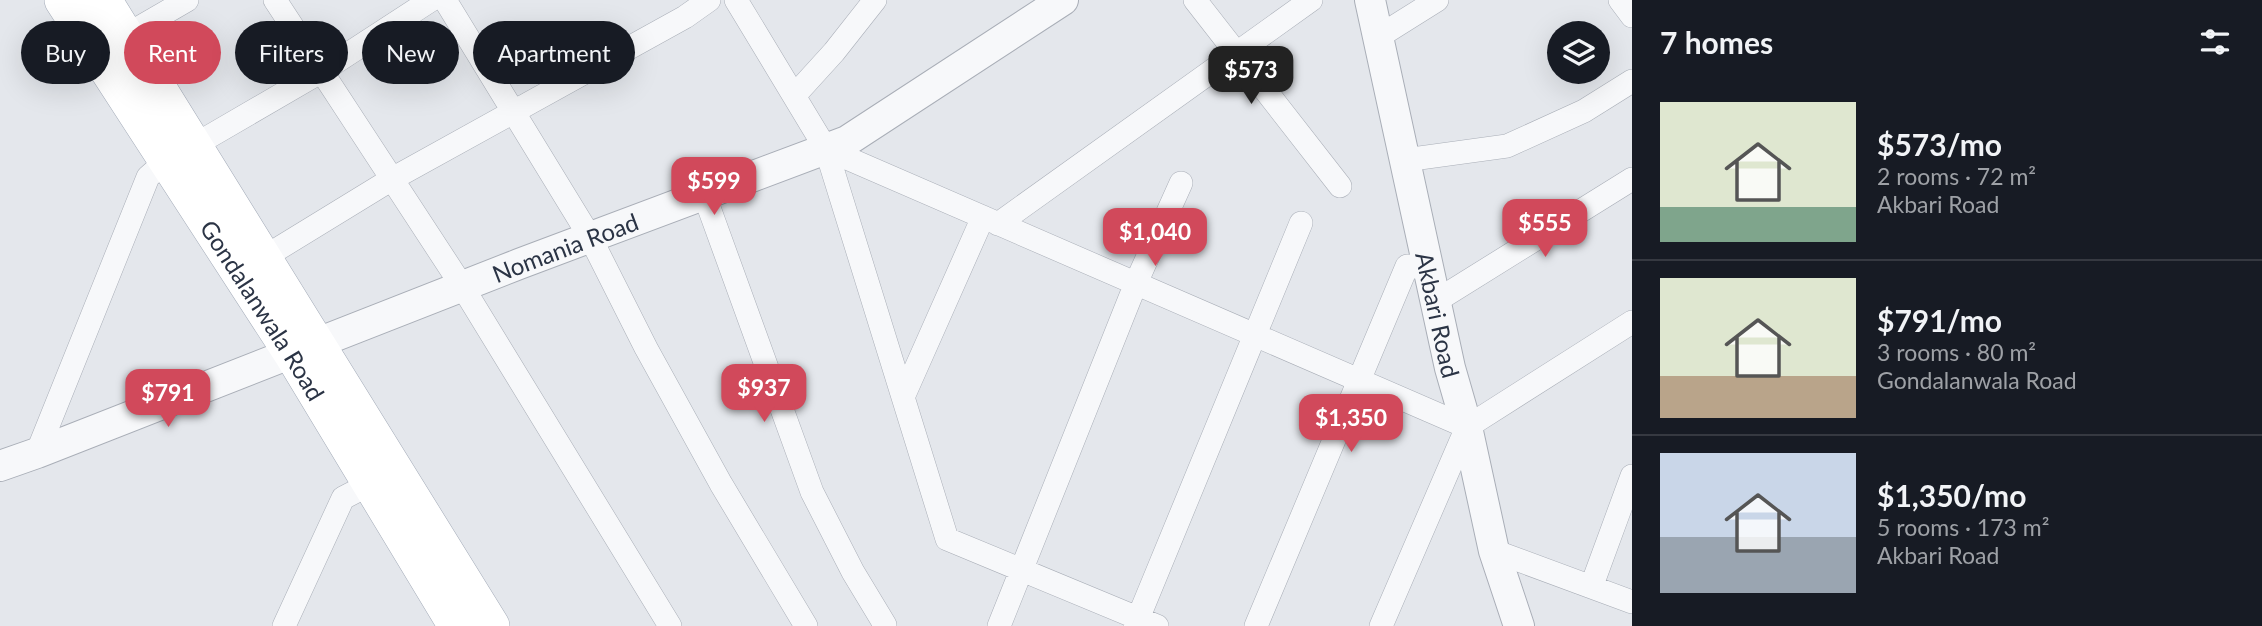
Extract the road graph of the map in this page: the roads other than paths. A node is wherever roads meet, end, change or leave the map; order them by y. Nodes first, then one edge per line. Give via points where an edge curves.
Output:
1 (64, 0) edge
2 (103, 0) edge
3 (187, 0) edge
4 (275, 0) edge
5 (431, 0) edge
6 (445, 0) edge
7 (709, 0) edge
8 (736, 0) edge
9 (875, 0) edge
10 (1063, 0) edge
11 (1195, 0) edge
12 (1311, 0) edge
13 (1370, 0) edge
14 (1437, 0) edge
15 (1620, 0) edge
16 (678, 8) edge
17 (1632, 16) edge
18 (151, 21) edge
19 (289, 21) edge
20 (124, 34) edge
21 (1378, 37) junction
22 (1237, 52) junction
23 (348, 54) edge
24 (1632, 81) edge
25 (147, 84) edge
26 (299, 84) edge
27 (330, 84) edge
28 (794, 96) junction
29 (513, 113) junction
30 (826, 149) junction
31 (180, 154) junction
32 (1405, 160) junction
33 (392, 179) junction
34 (1632, 179) edge
35 (1181, 183) dead end
36 (1340, 186) dead end
37 (704, 194) junction
38 (991, 220) junction
39 (1301, 223) dead end
40 (590, 237) junction
41 (262, 258) junction
42 (1428, 268) junction
43 (1136, 283) junction
44 (462, 286) junction
45 (1436, 301) junction
46 (1632, 322) edge
47 (1256, 335) junction
48 (304, 348) junction
49 (1357, 379) junction
50 (904, 395) junction
51 (1467, 427) junction
52 (37, 453) junction
53 (0, 466) edge
54 (1632, 476) edge
55 (370, 484) junction
56 (1494, 551) junction
57 (1020, 569) junction
58 (1592, 585) junction
59 (1632, 602) edge
60 (1144, 623) edge
61 (885, 625) edge
62 (284, 626) edge
63 (457, 626) edge
64 (491, 626) edge
65 (670, 626) edge
66 (806, 626) edge
67 (999, 626) edge
68 (1256, 626) edge
69 (1381, 626) edge
70 (1519, 626) edge

1 - 31 main road, Gondalanwala Road
2 - 20 main road, Gondalanwala Road
3 - 18 street
4 - 19 street
5 - 23 street
6 - 29 street
7 - 16 street
8 - 28 street
9 - 28 street
10 - 30 street, Nomania Road via 847,141
11 - 22 street
12 - 22 street
13 - 21 street, Akbari Road
14 - 21 street
15 - 17 street
16 - 29 street
21 - 32 street, Akbari Road
22 - 36 street
22 - 38 street
24 - 32 street via 1584,111 1507,146
25 - 31 main road, Gondalanwala Road
26 - 31 street
27 - 33 street
28 - 30 street
29 - 33 street
29 - 40 street
30 - 37 street, Nomania Road
30 - 38 street
30 - 50 street
31 - 41 main road, Gondalanwala Road
31 - 48 main road, Gondalanwala Road
31 - 52 street via 148,177
32 - 42 street, Akbari Road
33 - 41 street
33 - 44 street
34 - 45 street
35 - 43 street
37 - 40 street, Nomania Road
37 - 61 street via 812,492
38 - 43 street
38 - 50 street
39 - 47 street
40 - 44 street, Nomania Road
40 - 66 street via 721,484
41 - 48 main road, Gondalanwala Road
42 - 45 street, Akbari Road
42 - 49 street via 1407,266
43 - 47 street
43 - 57 street
44 - 48 street, Nomania Road
44 - 65 street
45 - 51 street, Akbari Road
46 - 51 street
47 - 49 street
47 - 60 street
48 - 52 street, Nomania Road
48 - 55 main road, Gondalanwala Road
48 - 64 main road, Gondalanwala Road
49 - 51 street
49 - 68 street
50 - 57 street via 947,539
51 - 56 street, Akbari Road
51 - 69 street
52 - 53 street, Nomania Road
54 - 58 street
55 - 62 street via 344,498
55 - 63 main road, Gondalanwala Road
56 - 58 street
56 - 70 street, Akbari Road
57 - 60 street
57 - 67 street
58 - 59 street

